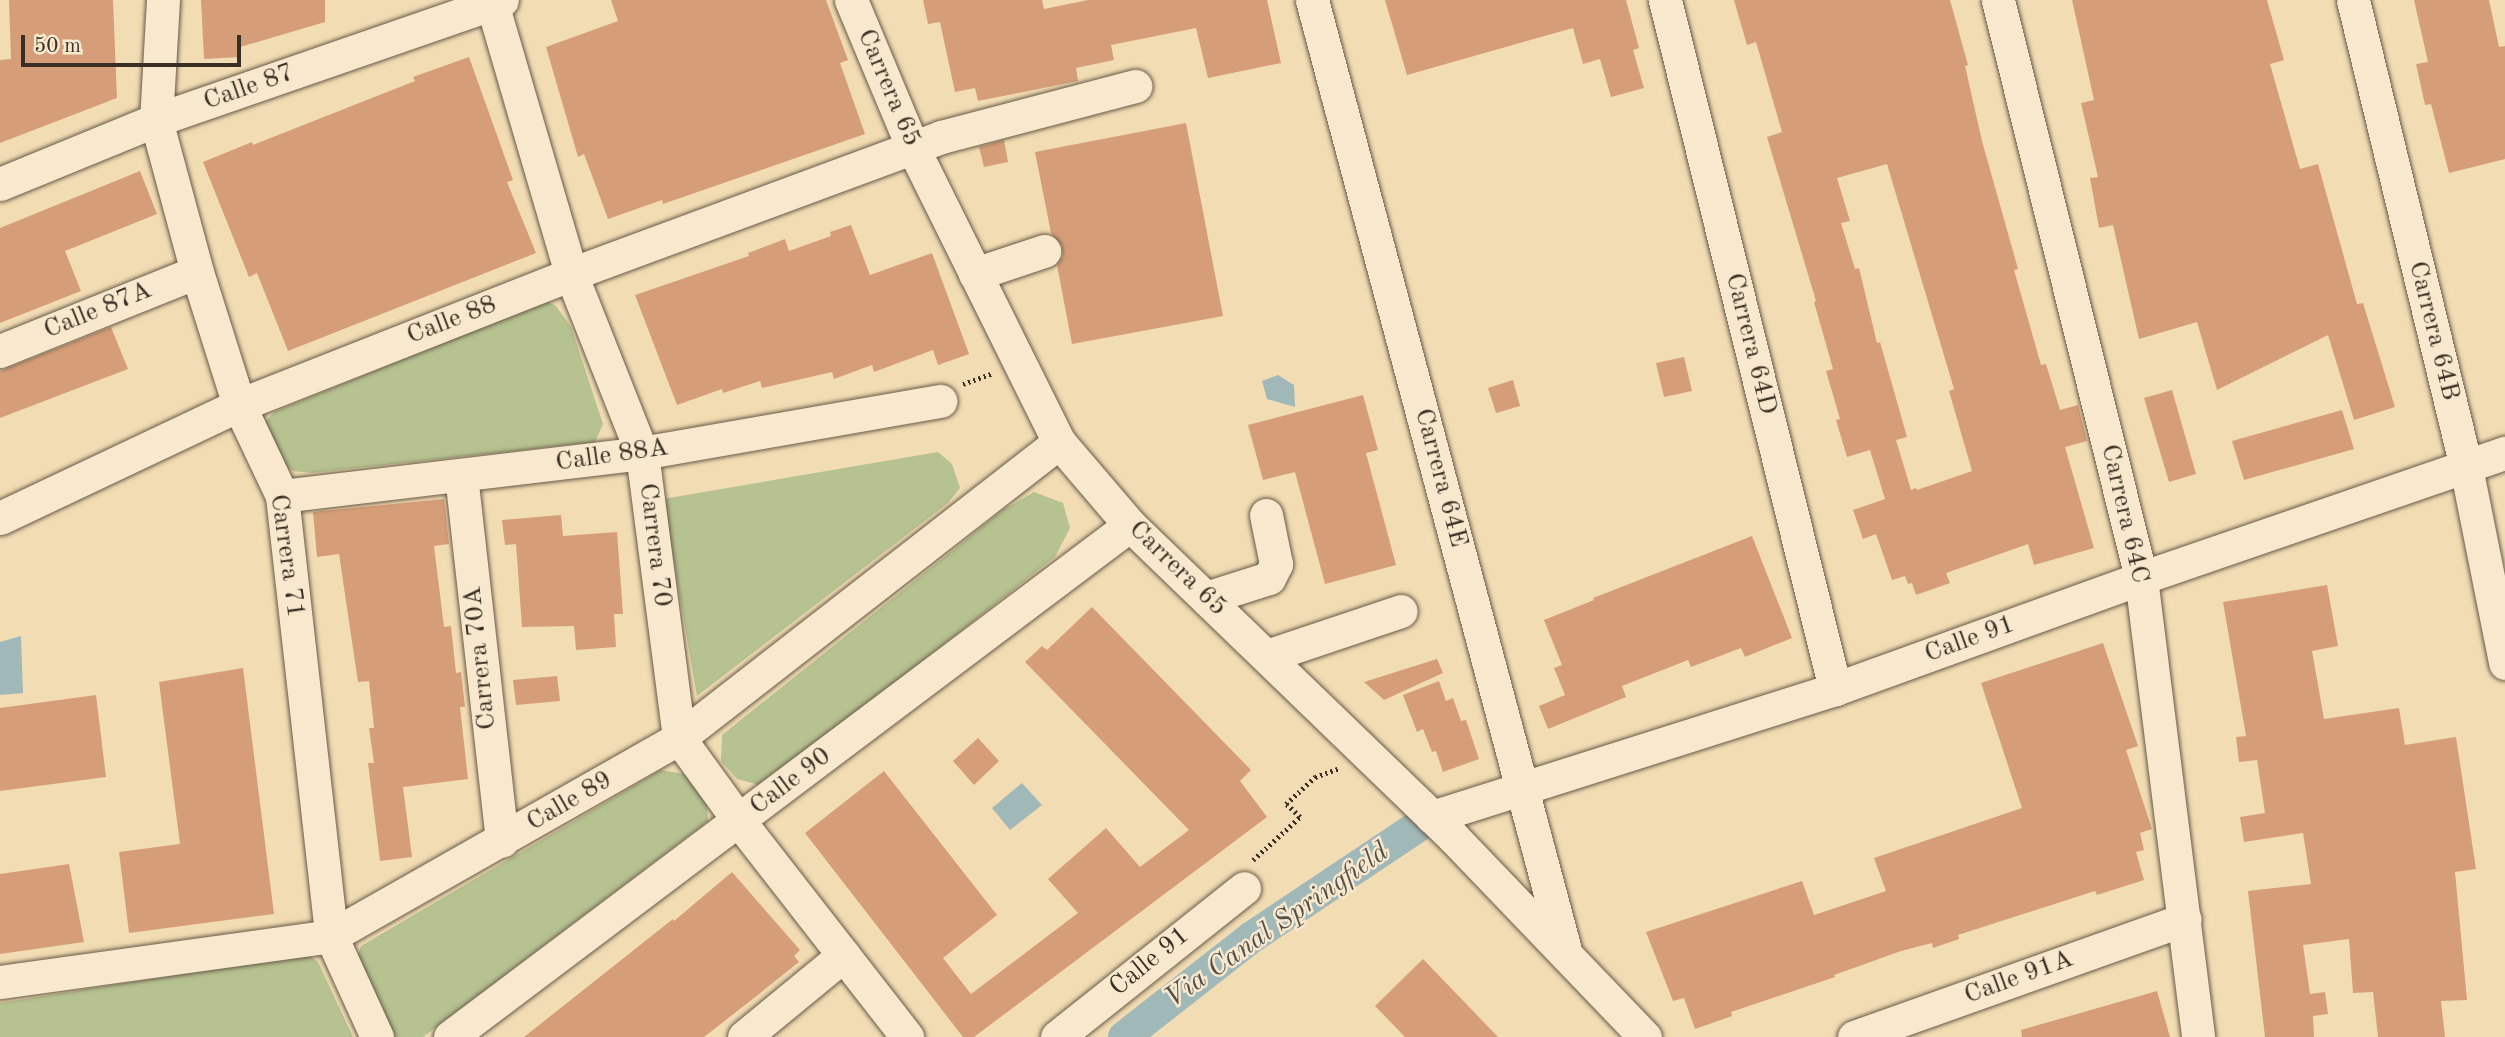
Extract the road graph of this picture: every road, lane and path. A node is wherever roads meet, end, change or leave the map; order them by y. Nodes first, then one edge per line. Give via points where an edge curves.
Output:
1 (163, 0) edge
2 (851, 0) edge
3 (1312, 0) edge
4 (1665, 0) edge
5 (1998, 0) edge
6 (2353, 0) edge
7 (494, 1) edge
8 (1135, 86) dead end
9 (156, 120) junction
10 (913, 148) junction
11 (0, 184) edge
12 (1044, 251) dead end
13 (197, 272) junction
14 (571, 274) junction
15 (975, 274) junction
16 (0, 351) edge
17 (1020, 363) junction
18 (940, 401) joint
19 (239, 405) junction
20 (1059, 442) junction
21 (642, 453) junction
22 (2505, 453) edge
23 (2466, 467) junction
24 (461, 475) junction
25 (282, 496) junction
26 (1265, 515) dead end
27 (0, 518) edge
28 (1130, 525) junction
29 (2141, 578) junction
30 (1206, 598) junction
31 (1401, 611) dead end
32 (1267, 656) junction
33 (2505, 663) edge
34 (1835, 689) junction
35 (680, 738) junction
36 (1372, 757) junction
37 (1522, 787) junction
38 (1432, 817) junction
39 (739, 821) junction
40 (502, 841) junction
41 (1244, 888) joint
42 (2185, 919) junction
43 (331, 936) junction
44 (844, 955) junction
45 (1567, 956) junction
46 (0, 982) edge
47 (377, 1037) edge
48 (450, 1037) edge
49 (744, 1037) edge
50 (907, 1037) edge
51 (1057, 1037) edge
52 (1645, 1037) edge
53 (1854, 1037) edge
54 (2198, 1037) edge

1 - 9 street, Carrera 71
2 - 10 street, Carrera 65
3 - 37 street, Carrera 64E
4 - 34 street, Carrera 64D
5 - 29 street, Carrera 64C
6 - 23 street, Carrera 64B
7 - 9 street, Calle 87
7 - 14 street, Carrera 70
8 - 10 street, Calle 88
9 - 11 street, Calle 87
9 - 13 street, Carrera 71
10 - 14 street, Calle 88
10 - 15 street, Carrera 65
12 - 15 street
13 - 16 street, Calle 87A
13 - 19 street, Carrera 71
14 - 19 street, Calle 88
14 - 21 street, Carrera 70
15 - 17 street, Carrera 65
17 - 18 path via 954,387
17 - 20 street, Carrera 65
18 - 21 street, Calle 88A
19 - 25 street, Carrera 71
19 - 27 street, Calle 88
20 - 28 street, Carrera 65
20 - 35 street, Calle 89
21 - 24 street, Calle 88A
21 - 35 street, Carrera 70
22 - 23 street, Calle 91
23 - 29 street, Calle 91
23 - 33 street, Carrera 64B
24 - 25 street, Calle 88A
24 - 40 street, Carrera 70A
25 - 43 street, Carrera 71
26 - 30 street via 1276,564 1269,578
28 - 30 street, Carrera 65
28 - 39 street, Calle 90
29 - 34 street, Calle 91
29 - 42 street, Carrera 64C
30 - 32 street, Carrera 65
31 - 32 street
32 - 36 street, Carrera 65
34 - 37 street, Calle 91
35 - 39 street, Carrera 70
35 - 40 street, Calle 89
36 - 38 street, Carrera 65
36 - 41 path via 1315,776 1286,804 1300,817 1253,860
37 - 38 street, Calle 91
37 - 45 street, Carrera 64E
38 - 45 street, Carrera 65
39 - 44 street, Carrera 70
39 - 48 street, Calle 90
40 - 43 street, Calle 89
41 - 51 street, Calle 91
42 - 53 street, Calle 91A
42 - 54 street, Carrera 64C
43 - 46 street, Calle 89
43 - 47 street, Carrera 71
44 - 49 street
44 - 50 street, Carrera 70
45 - 52 street, Carrera 65

